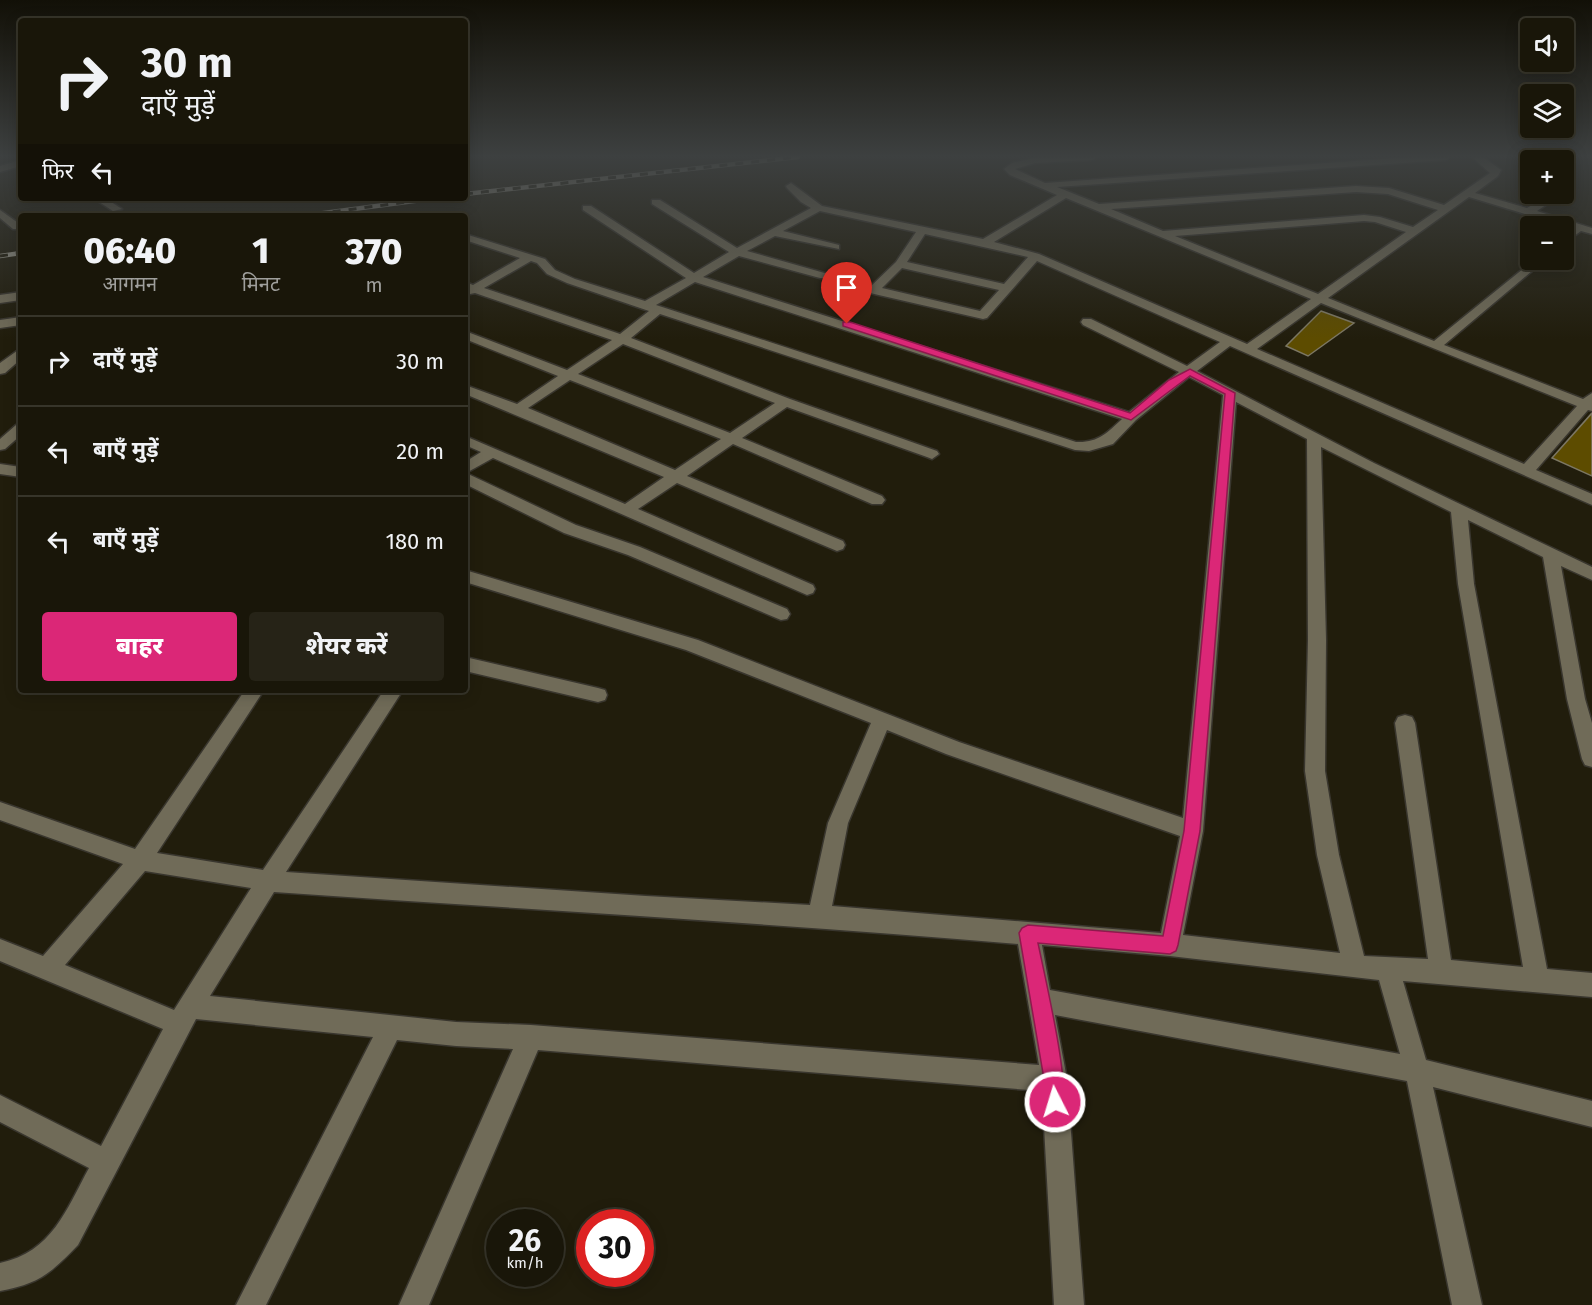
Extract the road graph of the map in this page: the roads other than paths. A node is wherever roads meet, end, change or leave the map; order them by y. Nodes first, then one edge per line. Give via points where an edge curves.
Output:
1 (6, 218) edge
2 (602, 218) edge
3 (681, 218) edge
4 (800, 218) edge
5 (865, 218) edge
6 (1026, 218) edge
7 (1123, 218) edge
8 (1433, 218) edge
9 (1549, 218) edge
10 (17, 227) dead end
11 (1579, 227) junction
12 (922, 230) junction
13 (1414, 231) junction
14 (1574, 231) edge
15 (1592, 231) edge
16 (772, 232) junction
17 (1161, 233) junction
18 (468, 238) edge
19 (985, 243) junction
20 (835, 247) dead end
21 (736, 252) junction
22 (1035, 256) junction
23 (530, 257) junction
24 (900, 264) junction
25 (1528, 270) edge
26 (824, 276) dead end
27 (694, 278) junction
28 (1006, 288) junction
29 (468, 290) edge
30 (18, 297) edge
31 (0, 299) edge
32 (1318, 299) junction
33 (653, 307) junction
34 (18, 321) edge
35 (1087, 322) dead end
36 (0, 324) edge
37 (468, 336) edge
38 (622, 339) junction
39 (1228, 342) junction
40 (1435, 346) junction
41 (1247, 350) junction
42 (18, 355) edge
43 (0, 370) edge
44 (1190, 372) junction
45 (570, 375) junction
46 (468, 390) edge
47 (1230, 393) junction
48 (785, 402) junction
49 (1590, 403) edge
50 (518, 409) junction
51 (1131, 417) junction
52 (18, 431) edge
53 (731, 438) junction
54 (1314, 438) junction
55 (468, 441) edge
56 (0, 446) edge
57 (491, 452) junction
58 (932, 454) dead end
59 (468, 467) edge
60 (0, 469) edge
61 (1526, 471) junction
62 (18, 472) edge
63 (676, 476) junction
64 (468, 479) edge
65 (877, 500) dead end
66 (1592, 500) edge
67 (627, 509) junction
68 (1459, 510) junction
69 (837, 545) dead end
70 (1551, 554) junction
71 (1592, 574) edge
72 (468, 577) edge
73 (807, 589) dead end
74 (781, 614) dead end
75 (468, 665) edge
76 (253, 693) edge
77 (392, 693) edge
78 (598, 695) dead end
79 (882, 719) junction
80 (1405, 723) dead end
81 (1592, 759) edge
82 (0, 811) edge
83 (1192, 831) junction
84 (140, 860) junction
85 (268, 881) junction
86 (819, 916) junction
87 (1028, 933) junction
88 (1170, 945) junction
89 (0, 950) edge
90 (1355, 965) junction
91 (1387, 968) junction
92 (45, 970) junction
93 (1441, 971) junction
94 (1537, 980) junction
95 (1592, 985) edge
96 (1039, 1000) junction
97 (185, 1015) junction
98 (391, 1026) junction
99 (531, 1037) junction
100 (1417, 1070) junction
101 (1054, 1079) junction
102 (0, 1108) edge
103 (1592, 1114) edge
104 (107, 1163) junction
105 (0, 1277) edge
106 (251, 1305) edge
107 (414, 1305) edge
108 (1068, 1305) edge
109 (1467, 1305) edge

1 - 10 street
2 - 27 street
3 - 21 street
4 - 16 street
5 - 12 street
6 - 19 street
7 - 17 street
8 - 13 street
9 - 11 street
11 - 14 street
11 - 15 street
12 - 19 street
12 - 24 street
13 - 17 street via 1364,218
13 - 32 street
16 - 20 street
16 - 21 street
17 - 32 street
18 - 23 street
19 - 22 street
21 - 26 street
21 - 27 street
22 - 28 street
22 - 39 street
23 - 29 street
23 - 33 street via 559,276
24 - 28 street
24 - 28 street via 874,290 983,315
25 - 40 street
27 - 33 street
27 - 51 street
29 - 38 street
30 - 31 street
32 - 40 street
32 - 41 street
33 - 38 street
33 - 51 street via 1075,446 1089,447 1108,441
34 - 36 street
35 - 44 street
37 - 45 street
38 - 45 street
38 - 48 street
39 - 41 street
39 - 44 street
40 - 49 street
41 - 61 street
42 - 43 street
44 - 47 street
44 - 51 street
45 - 50 street
45 - 53 street
46 - 50 street
47 - 54 street
47 - 83 street
48 - 53 street
48 - 58 street
49 - 61 street
50 - 63 street
52 - 56 street
53 - 63 street
53 - 65 street
54 - 68 street
54 - 90 street via 1315,771 1328,855
55 - 57 street
57 - 59 street
57 - 67 street
60 - 62 street
61 - 66 street
63 - 67 street
63 - 69 street
64 - 74 street via 570,530 634,551
67 - 73 street
68 - 70 street
68 - 94 street via 1466,584
70 - 71 street
70 - 81 street via 1576,699
72 - 79 street via 692,645
75 - 78 street
76 - 84 street
77 - 85 street
79 - 83 street via 953,748
79 - 86 street via 838,823
80 - 93 street
82 - 84 street
83 - 88 street
84 - 85 street
84 - 92 street
85 - 86 street
85 - 97 street
86 - 87 street
87 - 88 street
87 - 96 street
88 - 90 street
89 - 92 street
90 - 91 street
91 - 93 street
91 - 100 street
92 - 97 street
93 - 94 street
94 - 95 street
96 - 100 street
96 - 101 street
97 - 98 street
97 - 104 street
98 - 99 street
98 - 106 street
99 - 101 street
99 - 107 street
100 - 103 street
100 - 109 street
101 - 108 street
102 - 104 street
104 - 105 street via 62,1242 25,1272

